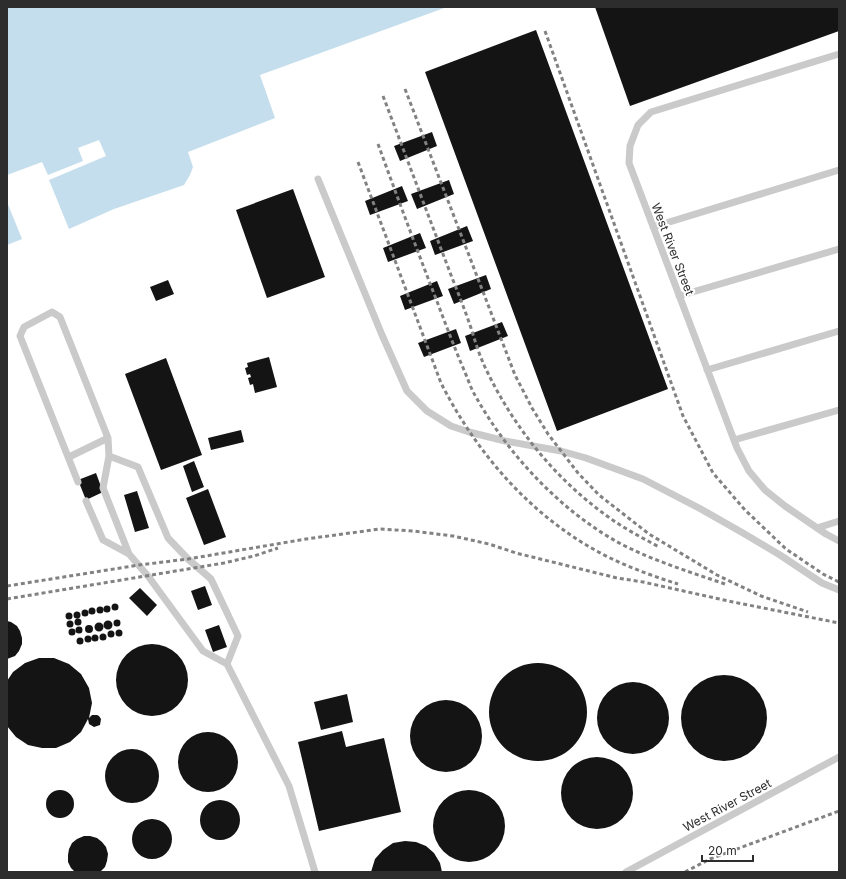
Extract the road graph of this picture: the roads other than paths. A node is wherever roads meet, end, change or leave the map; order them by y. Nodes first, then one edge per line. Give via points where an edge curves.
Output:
1 (839, 54) edge
2 (839, 170) edge
3 (318, 179) dead end
4 (653, 227) junction
5 (839, 249) edge
6 (679, 296) junction
7 (839, 331) edge
8 (707, 370) junction
9 (839, 410) edge
10 (108, 438) junction
11 (734, 440) junction
12 (109, 456) junction
13 (69, 458) junction
14 (78, 482) dead end
15 (86, 501) dead end
16 (839, 521) edge
17 (817, 528) junction
18 (839, 541) edge
19 (129, 554) junction
20 (839, 590) edge
21 (227, 664) junction
22 (839, 757) edge
23 (315, 872) edge
24 (626, 872) edge

1 - 4 lane, West River Street via 651,112 638,125 630,146 629,163
2 - 4 lane
3 - 20 lane via 407,391 427,411 451,426 469,432 561,451 644,478 737,529 822,583
4 - 6 lane, West River Street
5 - 6 lane
6 - 8 lane, West River Street
7 - 8 lane
8 - 11 lane, West River Street
9 - 11 lane
10 - 12 lane
10 - 13 lane
10 - 13 lane via 60,317 52,312 24,327 20,336
11 - 17 lane, West River Street via 749,471 764,490
12 - 19 lane via 103,488
12 - 21 lane via 138,467 168,538 211,579 238,636
13 - 14 lane
15 - 19 lane via 103,540
16 - 17 lane
17 - 18 lane, West River Street
19 - 21 lane via 203,651
21 - 23 lane via 289,786
22 - 24 lane, West River Street

